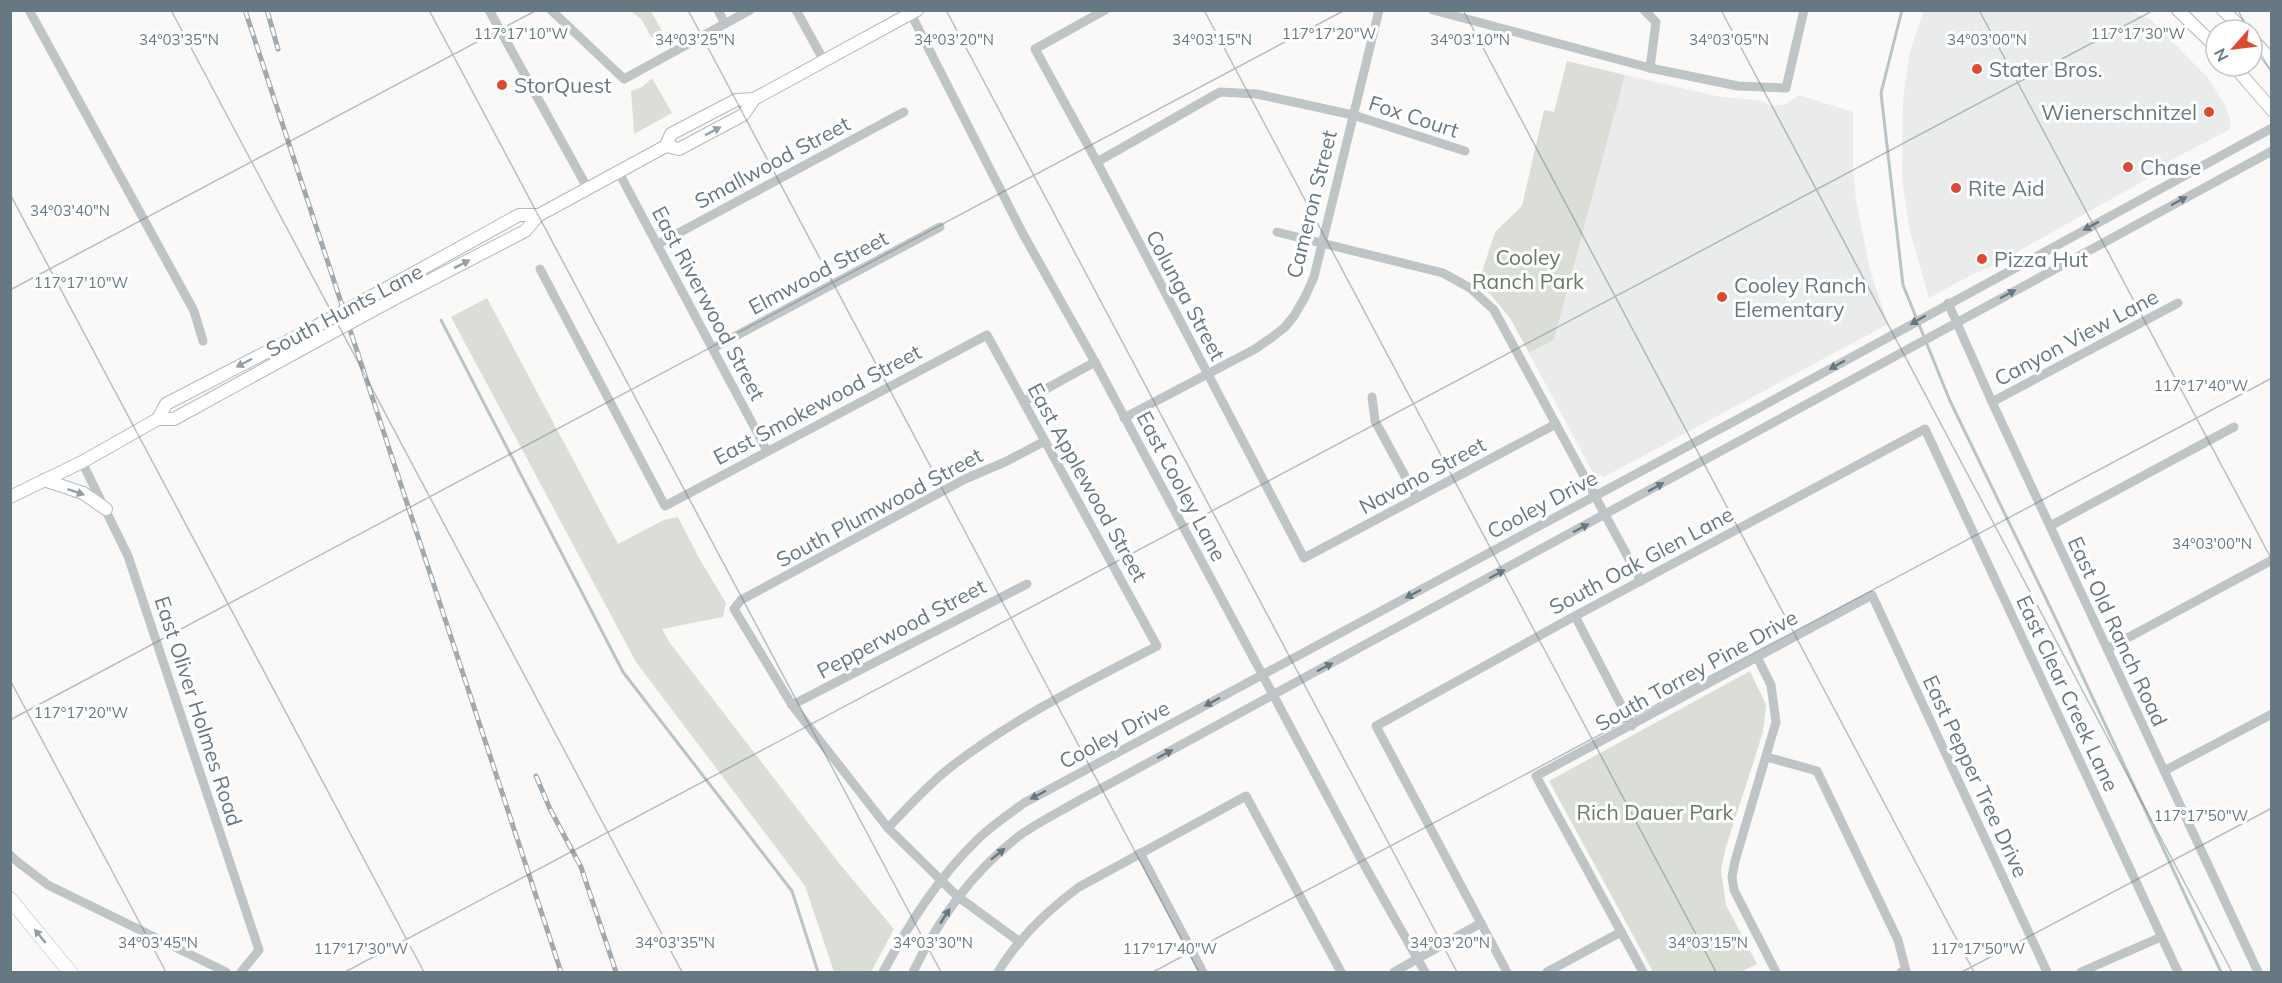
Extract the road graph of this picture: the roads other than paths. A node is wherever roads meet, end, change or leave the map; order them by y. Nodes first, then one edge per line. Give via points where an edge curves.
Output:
1 (29, 10) edge
2 (489, 10) edge
3 (551, 10) edge
4 (718, 10) edge
5 (750, 10) edge
6 (796, 10) edge
7 (1104, 10) edge
8 (1378, 10) edge
9 (1433, 10) edge
10 (1644, 10) edge
11 (1804, 10) edge
12 (2178, 10) edge
13 (914, 12) edge
14 (1451, 13) edge
15 (725, 24) junction
16 (2204, 35) edge
17 (824, 62) junction
18 (1650, 68) junction
19 (2244, 78) edge
20 (2271, 110) edge
21 (904, 112) dead end
22 (1353, 115) junction
23 (2271, 128) edge
24 (1465, 151) dead end
25 (2271, 151) edge
26 (1096, 162) junction
27 (618, 171) junction
28 (588, 189) junction
29 (2115, 213) junction
30 (539, 215) junction
31 (940, 227) dead end
32 (2125, 230) junction
33 (1277, 232) dead end
34 (1322, 243) junction
35 (658, 244) junction
36 (2024, 263) junction
37 (540, 269) dead end
38 (2033, 280) junction
39 (1948, 303) junction
40 (2178, 303) dead end
41 (1956, 322) junction
42 (987, 335) joint
43 (203, 341) dead end
44 (713, 348) junction
45 (1864, 350) junction
46 (1095, 362) junction
47 (1873, 367) junction
48 (1208, 375) junction
49 (1372, 397) dead end
50 (1024, 401) junction
51 (1992, 402) junction
52 (1124, 418) junction
53 (158, 419) junction
54 (1556, 424) junction
55 (2234, 427) dead end
56 (1925, 429) joint
57 (1045, 441) junction
58 (768, 451) junction
59 (82, 462) junction
60 (44, 480) junction
61 (1594, 496) junction
62 (10, 497) edge
63 (1417, 498) junction
64 (106, 509) junction
65 (1605, 515) junction
66 (2050, 526) junction
67 (1304, 558) joint
68 (2271, 560) edge
69 (1641, 581) junction
70 (1027, 584) dead end
71 (1872, 595) joint
72 (1575, 616) junction
73 (2107, 649) junction
74 (1757, 657) junction
75 (1264, 675) junction
76 (1274, 695) junction
77 (792, 705) junction
78 (2271, 714) edge
79 (1632, 726) junction
80 (1767, 757) junction
81 (2164, 771) junction
82 (888, 828) junction
83 (1140, 854) junction
84 (10, 855) edge
85 (940, 879) junction
86 (957, 896) junction
87 (10, 899) edge
88 (1481, 923) junction
89 (1621, 932) junction
90 (2161, 937) junction
91 (1020, 942) junction
92 (1418, 960) junction
93 (70, 972) edge
94 (226, 972) edge
95 (241, 972) edge
96 (883, 972) edge
97 (913, 972) edge
98 (998, 972) edge
99 (1203, 972) edge
100 (1341, 972) edge
101 (1394, 972) edge
102 (1425, 972) edge
103 (1507, 972) edge
104 (1547, 972) edge
105 (1643, 972) edge
106 (1776, 972) edge
107 (1904, 972) edge
108 (2047, 972) edge
109 (2081, 972) edge
110 (2178, 972) edge
111 (2258, 972) edge

1 - 43 street via 194,311
2 - 28 street
3 - 15 street via 624,79
4 - 15 street
5 - 15 street
6 - 17 street
7 - 26 street, Colunga Street via 1035,49
8 - 22 street, Cameron Street
9 - 14 street
10 - 18 street via 1656,21
11 - 18 street via 1786,88 1738,86
12 - 16 main road
13 - 17 main road, South Hunts Lane
13 - 46 street, East Cooley Lane via 1023,234
14 - 18 street
17 - 27 main road, South Hunts Lane via 754,99 736,100 671,134 666,146
19 - 20 main road
21 - 35 street, Smallwood Street
22 - 24 street, Fox Court
22 - 26 street, Fox Court via 1257,94 1221,92
22 - 34 street, Cameron Street
23 - 29 street, Cooley Drive
32 -> 25 street, Cooley Drive
26 - 48 street, Colunga Street
27 - 28 main road, South Hunts Lane
27 - 35 street, East Riverwood Street
28 - 30 main road, South Hunts Lane
29 - 32 street
29 -> 36 street, Cooley Drive
53 -> 30 main road, South Hunts Lane, bridge via 174,419 525,231
30 -> 53 main road, South Hunts Lane, bridge via 519,215 166,404
31 - 44 street, Elmwood Street
32 - 38 street, Cooley Drive
33 - 34 street
34 - 48 street, Cameron Street via 1314,277 1284,328
34 - 54 street via 1443,273 1470,288 1501,320
35 - 44 street, East Riverwood Street
36 - 38 street
36 - 39 street, Cooley Drive
37 - 58 street, East Smokewood Street via 665,506
41 -> 38 street, Cooley Drive
39 - 41 street, East Old Ranch Road
39 -> 45 street, Cooley Drive
40 - 51 street, Canyon View Lane
41 - 47 street, Cooley Drive
41 - 51 street, East Old Ranch Road
42 - 50 street, East Applewood Street
42 - 58 street, East Smokewood Street
44 - 58 street, East Riverwood Street
45 - 47 street
45 -> 61 street, Cooley Drive
46 - 50 street
46 - 52 street, East Cooley Lane
65 -> 47 street, Cooley Drive
48 - 52 street, Cameron Street
48 - 67 street, Colunga Street
49 - 63 street via 1375,421
50 - 57 street, East Applewood Street
51 - 66 street, East Old Ranch Road
52 - 75 street, East Cooley Lane
53 - 59 main road, South Hunts Lane
54 - 61 street
54 - 63 street, Navano Street
55 - 66 street
56 - 69 street, South Oak Glen Lane
56 - 90 street, East Clear Creek Lane
57 - 77 street, South Plumwood Street via 965,479 741,600 734,609
57 - 82 street, East Applewood Street via 1157,646 1017,721 979,746 946,771
59 - 60 main road, South Hunts Lane
59 - 64 street, East Oliver Holmes Road
60 - 62 main road, South Hunts Lane
60 -> 64 main road via 83,493
61 - 65 street
61 -> 75 street, Cooley Drive
63 - 67 street, Navano Street
64 - 95 street, East Oliver Holmes Road via 128,556 259,950
65 - 69 street
76 -> 65 street, Cooley Drive
66 - 73 street, East Old Ranch Road
68 - 73 street
69 - 72 street, South Oak Glen Lane
70 - 77 street, Pepperwood Street
71 - 74 street, South Torrey Pine Drive
71 - 108 street, East Pepper Tree Drive
72 - 79 street
72 - 88 street, South Oak Glen Lane via 1376,726
73 - 81 street, East Old Ranch Road
74 - 79 street, South Torrey Pine Drive
74 - 80 street via 1771,685 1776,710
75 - 76 street, East Cooley Lane
75 -> 85 street, Cooley Drive via 1024,803 978,839
86 -> 76 street, Cooley Drive via 990,860 1021,835
76 - 92 street, East Cooley Lane
77 - 82 street
78 - 81 street
79 - 89 street, South Torrey Pine Drive via 1536,776
80 - 106 street via 1732,877 1738,902
80 - 107 street via 1817,771 1898,940
81 - 111 street, East Old Ranch Road
82 - 85 street
83 - 91 street via 1054,905
83 - 99 street
83 - 100 street via 1246,796
84 - 94 street via 48,885
85 - 86 street
85 - 96 street, Cooley Drive
86 - 91 street
97 -> 86 street, Cooley Drive
93 -> 87 highway
88 - 92 street
88 - 103 street
89 - 104 street
89 - 105 street
90 - 109 street
90 - 110 street, East Clear Creek Lane
91 - 98 street
92 - 101 street
92 - 102 street, East Cooley Lane

